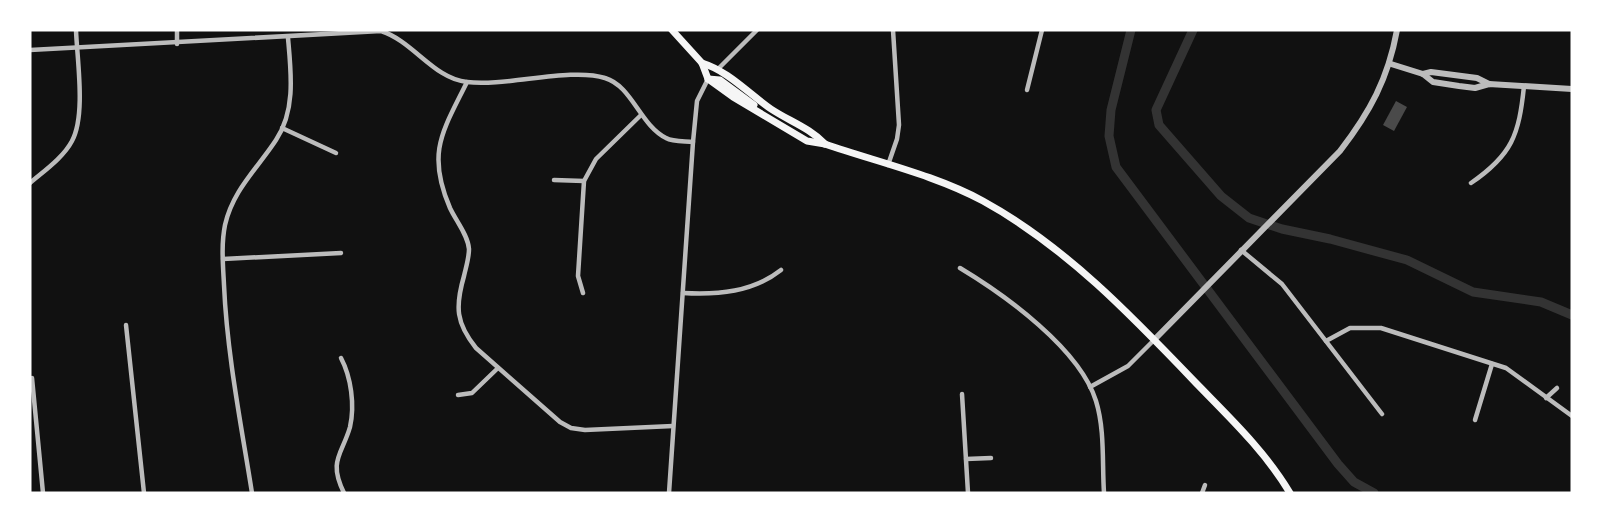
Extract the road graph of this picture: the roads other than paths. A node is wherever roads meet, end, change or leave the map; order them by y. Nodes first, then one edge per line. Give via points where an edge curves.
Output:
1 (76, 30) edge
2 (177, 30) edge
3 (672, 30) edge
4 (757, 30) edge
5 (893, 30) edge
6 (1041, 30) edge
7 (1397, 30) edge
8 (329, 32) edge
9 (288, 38) junction
10 (177, 44) junction
11 (76, 48) junction
12 (30, 51) edge
13 (702, 63) junction
14 (1391, 64) junction
15 (719, 68) junction
16 (1423, 74) junction
17 (708, 79) junction
18 (467, 82) junction
19 (1489, 84) junction
20 (1524, 86) junction
21 (1572, 89) edge
22 (1027, 90) dead end
23 (641, 115) junction
24 (282, 128) junction
25 (817, 135) junction
26 (693, 142) junction
27 (825, 144) junction
28 (336, 153) dead end
29 (888, 165) junction
30 (554, 180) dead end
31 (584, 181) junction
32 (30, 183) edge
33 (1471, 183) dead end
34 (1241, 250) junction
35 (341, 253) dead end
36 (223, 259) junction
37 (960, 268) dead end
38 (781, 270) dead end
39 (584, 293) dead end
40 (683, 293) junction
41 (126, 325) dead end
42 (1155, 340) junction
43 (1326, 341) junction
44 (341, 358) dead end
45 (1492, 364) junction
46 (498, 368) junction
47 (32, 378) dead end
48 (1090, 387) junction
49 (1557, 388) dead end
50 (962, 394) dead end
51 (458, 395) dead end
52 (1545, 398) junction
53 (1382, 414) dead end
54 (1572, 416) edge
55 (1475, 420) dead end
56 (673, 426) junction
57 (991, 458) dead end
58 (966, 459) junction
59 (1205, 485) dead end
60 (43, 493) edge
61 (144, 493) edge
62 (252, 493) edge
63 (344, 493) edge
64 (669, 493) edge
65 (968, 493) edge
66 (1104, 493) edge
67 (1202, 493) edge
68 (1290, 493) edge

1 - 11 street
2 - 10 street
3 - 13 main road
4 - 15 street
5 - 29 street via 899,125
6 - 22 street
7 - 14 street
8 - 9 street
8 - 18 street via 381,31 394,35 447,76
9 - 10 street
9 - 24 street via 291,95
10 - 11 street
11 - 12 street
11 - 32 street via 78,124 72,141
13 - 15 main road
13 - 17 main road
14 - 16 street
14 - 34 street via 1359,126 1340,151
15 - 17 street
15 - 25 main road via 769,108
16 - 19 street via 1477,78
16 - 19 street via 1433,82 1459,86
17 - 25 main road via 720,80 763,112
17 - 26 street via 697,101
17 - 27 main road via 784,129 807,141
18 - 23 street via 603,77 618,84
18 - 46 street via 447,118 440,140 439,167 442,186 469,250 458,296 459,316 465,334
19 - 20 street
20 - 21 street
20 - 33 street via 1513,141 1497,164
23 - 26 street via 667,139
23 - 31 street via 596,159
24 - 28 street
24 - 36 street via 237,192 224,227
25 - 27 main road
26 - 40 street
27 - 29 main road
29 - 42 main road via 959,190 1016,220 1081,272
30 - 31 street
31 - 39 street via 578,276
34 - 42 street
34 - 43 street via 1282,284
35 - 36 street
36 - 62 street via 226,319
37 - 48 street via 999,291 1029,317 1079,368
38 - 40 street via 765,282 728,292
40 - 56 street
41 - 61 street
42 - 48 street via 1128,366
42 - 68 main road via 1252,441
43 - 45 street via 1350,328 1381,328
43 - 53 street
44 - 63 street via 350,374 352,417 336,465
45 - 52 street via 1517,374
45 - 55 street
46 - 51 street via 472,393
46 - 56 street via 571,428
47 - 60 street
48 - 66 street via 1100,419
49 - 52 street
50 - 58 street
52 - 54 street
56 - 64 street
57 - 58 street
58 - 65 street
59 - 67 street

